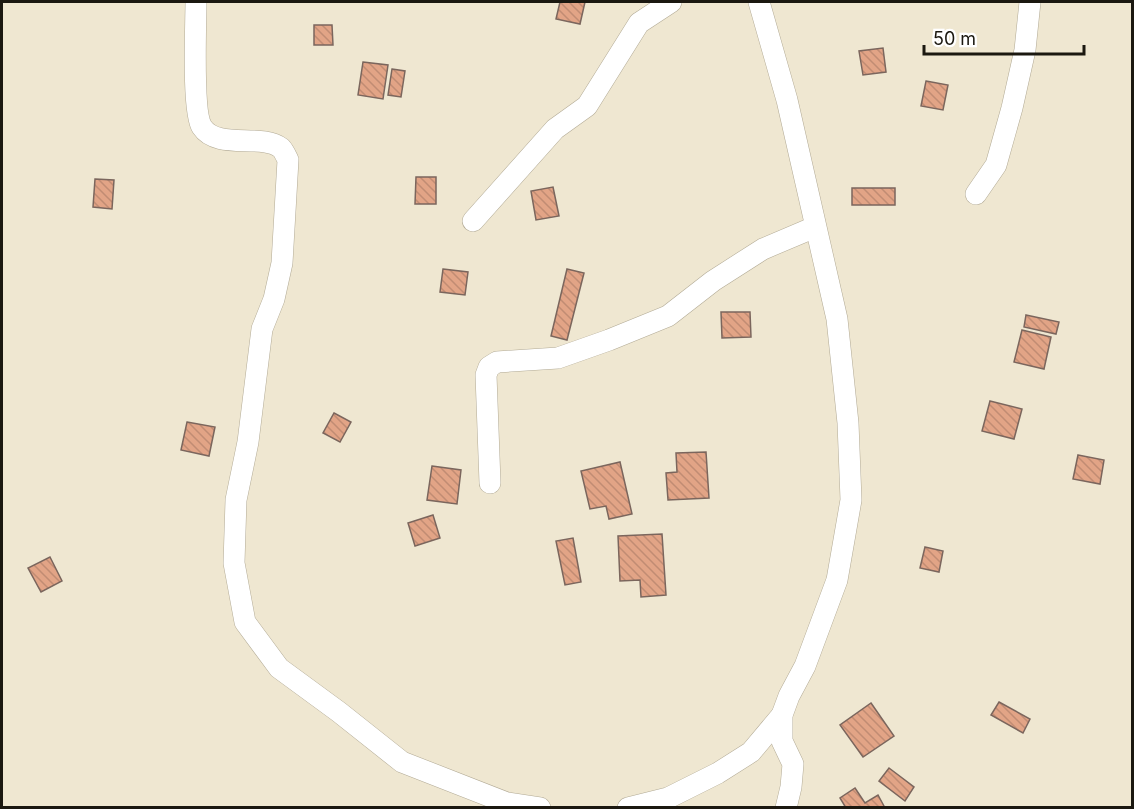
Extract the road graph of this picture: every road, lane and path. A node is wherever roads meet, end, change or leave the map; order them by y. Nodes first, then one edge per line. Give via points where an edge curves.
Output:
1 (196, 2) edge
2 (671, 2) edge
3 (759, 2) edge
4 (1030, 2) edge
5 (976, 194) dead end
6 (473, 221) dead end
7 (815, 227) junction
8 (490, 483) dead end
9 (782, 715) junction
10 (540, 807) edge
11 (628, 807) edge
12 (786, 807) edge

1 - 10 street via 196,104 200,125 218,138 273,144 283,149 288,160 282,263 262,329 248,442 236,500 234,563 245,622 279,668 402,762 507,803
2 - 6 street via 639,23 587,106 555,129
3 - 7 street via 787,100
4 - 5 street via 1025,50 996,165
7 - 8 street via 764,249 668,316 558,358 497,362 489,367 486,375
7 - 9 street via 837,319 851,500 837,580
9 - 11 street via 752,752 718,773 668,798
9 - 12 street via 782,741 793,764

